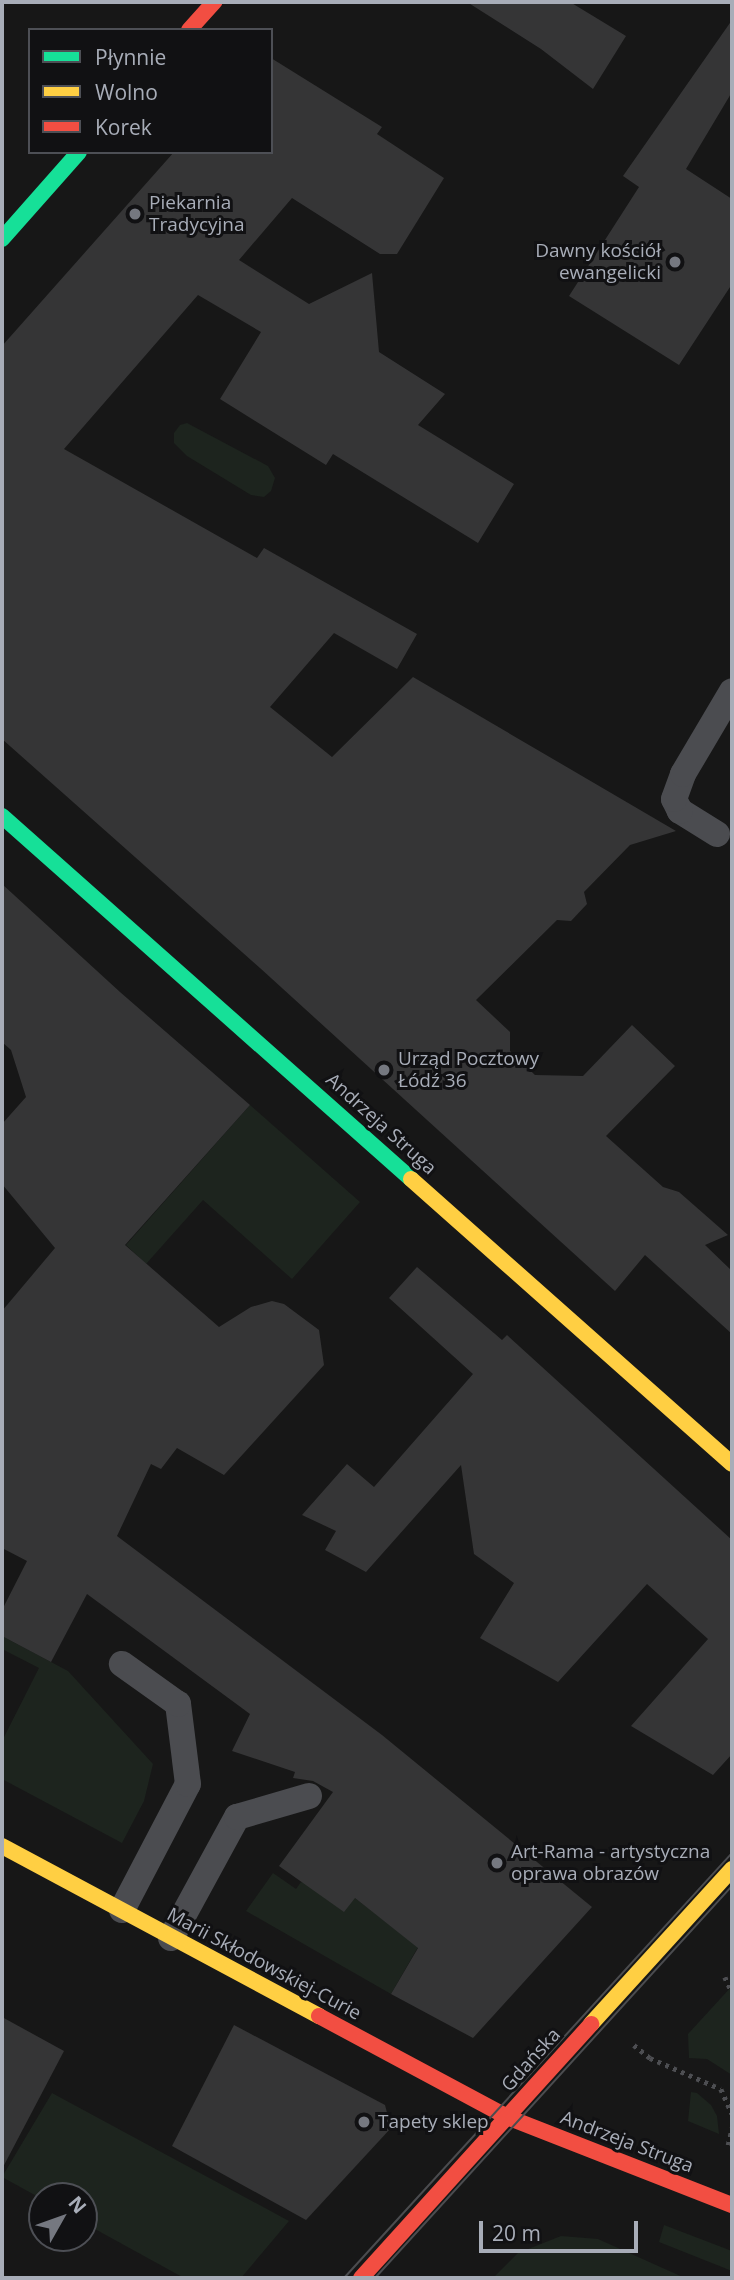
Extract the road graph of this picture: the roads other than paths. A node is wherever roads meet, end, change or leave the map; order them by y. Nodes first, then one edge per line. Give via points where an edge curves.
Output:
1 (214, 2) edge
2 (191, 28) edge
3 (77, 154) edge
4 (2, 239) edge
5 (732, 691) edge
6 (2, 816) edge
7 (717, 834) dead end
8 (732, 1464) edge
9 (122, 1664) dead end
10 (309, 1796) dead end
11 (2, 1846) edge
12 (732, 1870) edge
13 (122, 1910) junction
14 (171, 1938) junction
15 (507, 2118) junction
16 (732, 2205) edge
17 (361, 2278) edge

1 - 2 street
3 - 4 street
5 - 7 lane via 683,774 674,799 680,811
6 - 8 street, Andrzeja Struga
9 - 13 lane via 178,1704 188,1784
10 - 14 lane via 237,1817
11 - 13 street, Marii Skłodowskiej-Curie
12 - 15 street, Gdańska
13 - 14 street, Marii Skłodowskiej-Curie
14 - 15 street, Marii Skłodowskiej-Curie
15 - 16 street, Andrzeja Struga
15 - 17 street, Gdańska

